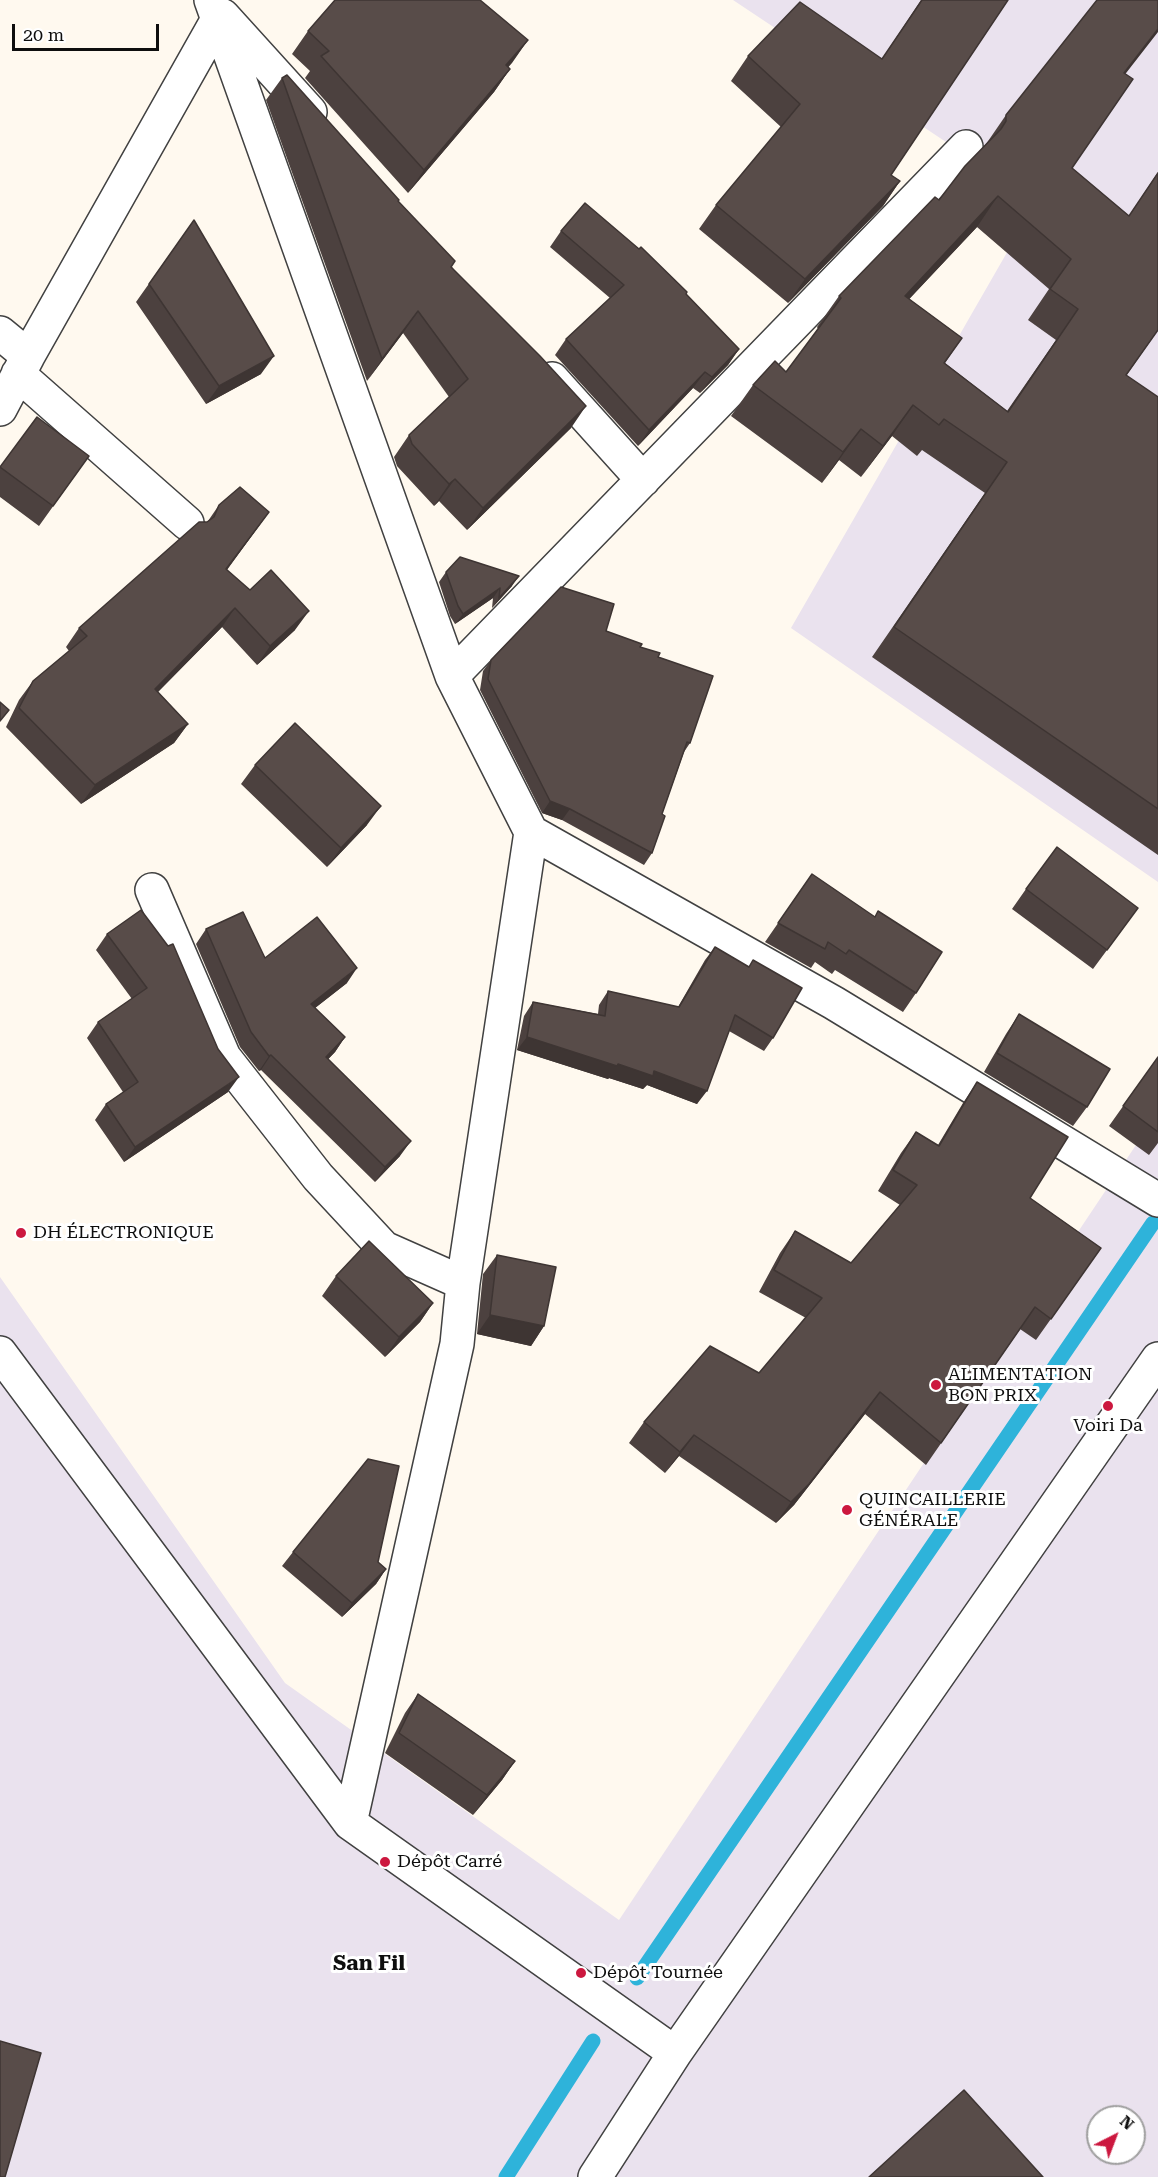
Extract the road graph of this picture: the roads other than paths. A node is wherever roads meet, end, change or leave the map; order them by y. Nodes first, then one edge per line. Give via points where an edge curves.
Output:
1 (214, 8) edge
2 (333, 137) edge
3 (966, 147) dead end
4 (0, 333) edge
5 (532, 357) edge
6 (23, 365) junction
7 (0, 409) edge
8 (643, 480) junction
9 (187, 523) dead end
10 (452, 676) junction
11 (531, 832) junction
12 (152, 890) dead end
13 (1158, 1200) edge
14 (464, 1283) junction
15 (0, 1353) edge
16 (1158, 1359) edge
17 (350, 1823) junction
18 (675, 2054) junction
19 (595, 2177) edge

1 - 2 street
1 - 6 street
1 - 10 street
3 - 8 street
4 - 6 street
5 - 8 street
6 - 7 street
6 - 9 street
8 - 10 street
10 - 11 street
11 - 13 street via 834,1003
11 - 14 street
12 - 14 street via 224,1058 318,1177 384,1248
14 - 17 street via 457,1344
15 - 17 street
16 - 18 street
17 - 18 street
18 - 19 street

